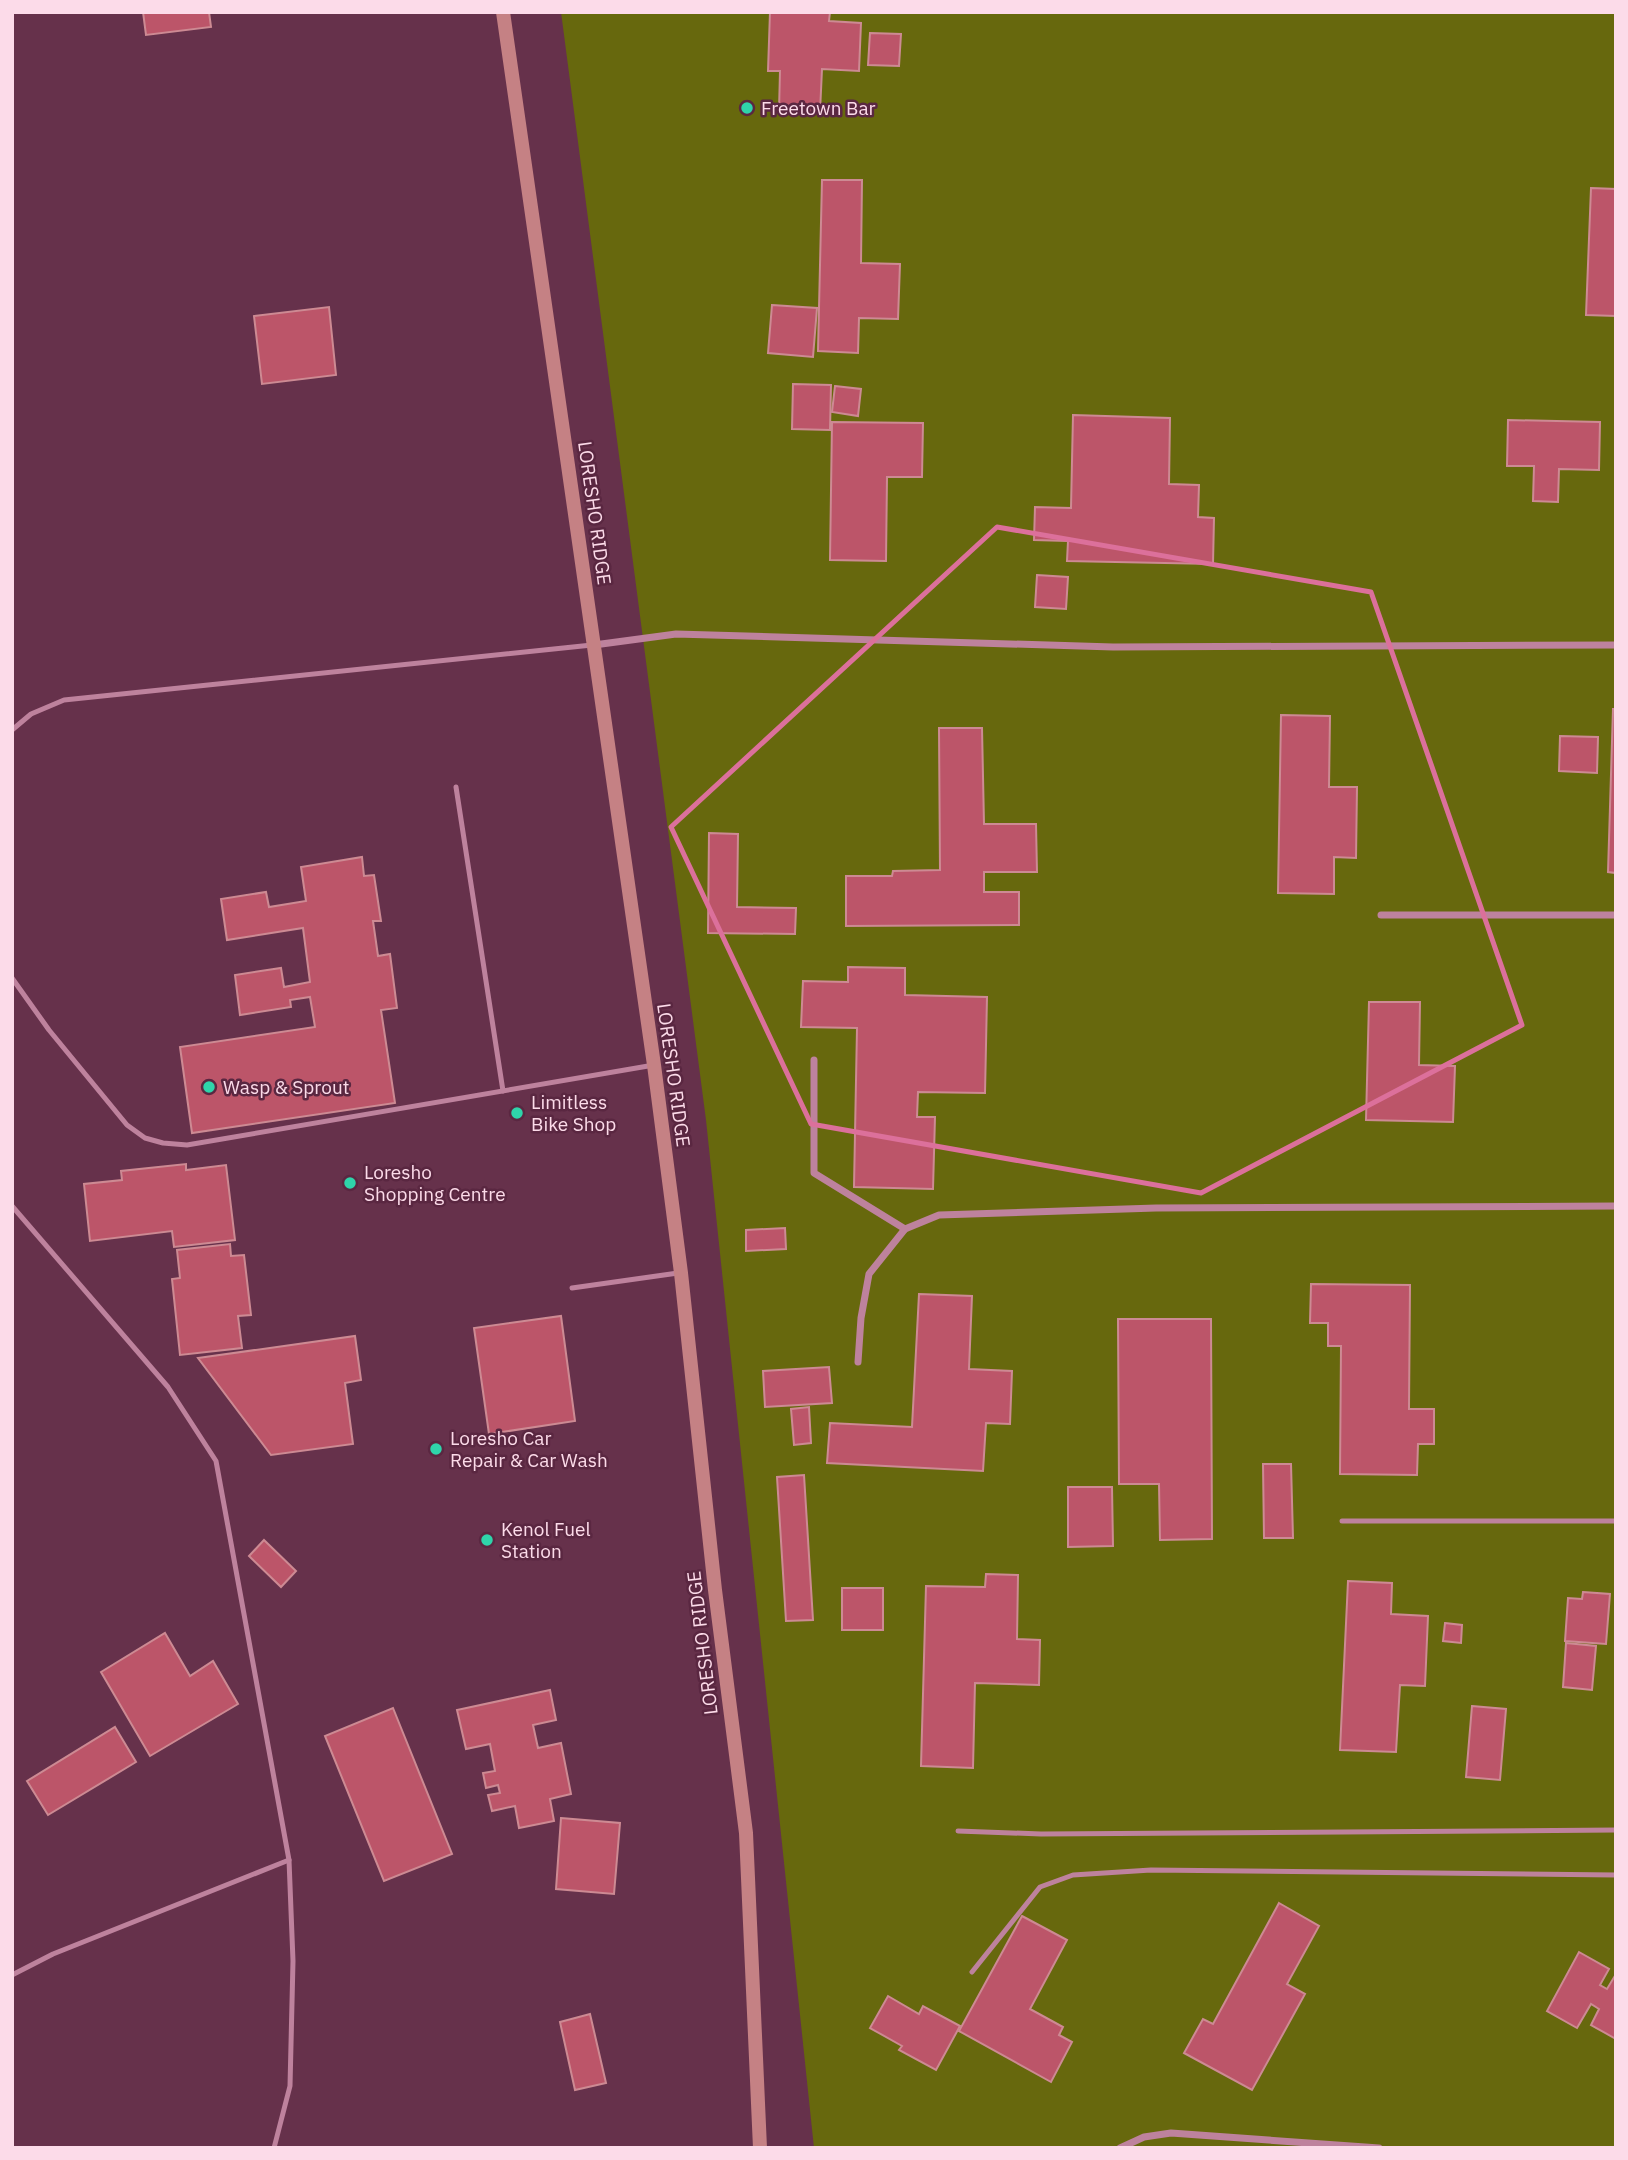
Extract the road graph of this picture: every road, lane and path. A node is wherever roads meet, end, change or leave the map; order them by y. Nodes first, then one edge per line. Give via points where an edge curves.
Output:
1 (503, 12) edge
2 (594, 645) junction
3 (1616, 645) edge
4 (12, 730) edge
5 (456, 787) dead end
6 (1381, 915) dead end
7 (1616, 915) edge
8 (12, 978) edge
9 (814, 1060) dead end
10 (654, 1065) junction
11 (503, 1091) junction
12 (12, 1206) edge
13 (1616, 1206) edge
14 (905, 1229) junction
15 (681, 1273) junction
16 (572, 1288) dead end
17 (858, 1362) dead end
18 (1342, 1521) dead end
19 (1616, 1521) edge
20 (1616, 1830) edge
21 (958, 1831) dead end
22 (289, 1860) junction
23 (1616, 1875) edge
24 (972, 1972) dead end
25 (12, 1975) edge
26 (274, 2148) edge
27 (760, 2148) edge
28 (1120, 2148) edge
29 (1379, 2148) edge

1 - 2 main road, LORESHO RIDGE
2 - 3 street via 676,634 1112,647
2 - 4 lane via 64,700 31,714
2 - 10 main road, LORESHO RIDGE
5 - 11 lane
6 - 7 street
8 - 11 lane via 127,1125 145,1138 163,1143 187,1145
9 - 14 street via 814,1173
10 - 11 lane
10 - 15 main road, LORESHO RIDGE
12 - 22 lane via 168,1387 216,1461
13 - 14 street via 1062,1210 939,1215
14 - 17 street via 869,1274
15 - 16 lane
15 - 27 main road, LORESHO RIDGE via 746,1833
18 - 19 lane
20 - 21 lane
22 - 25 lane via 53,1954
22 - 26 lane via 293,1961 290,2086
23 - 24 lane via 1151,1870 1073,1875 1041,1887
28 - 29 street via 1144,2137 1171,2133

